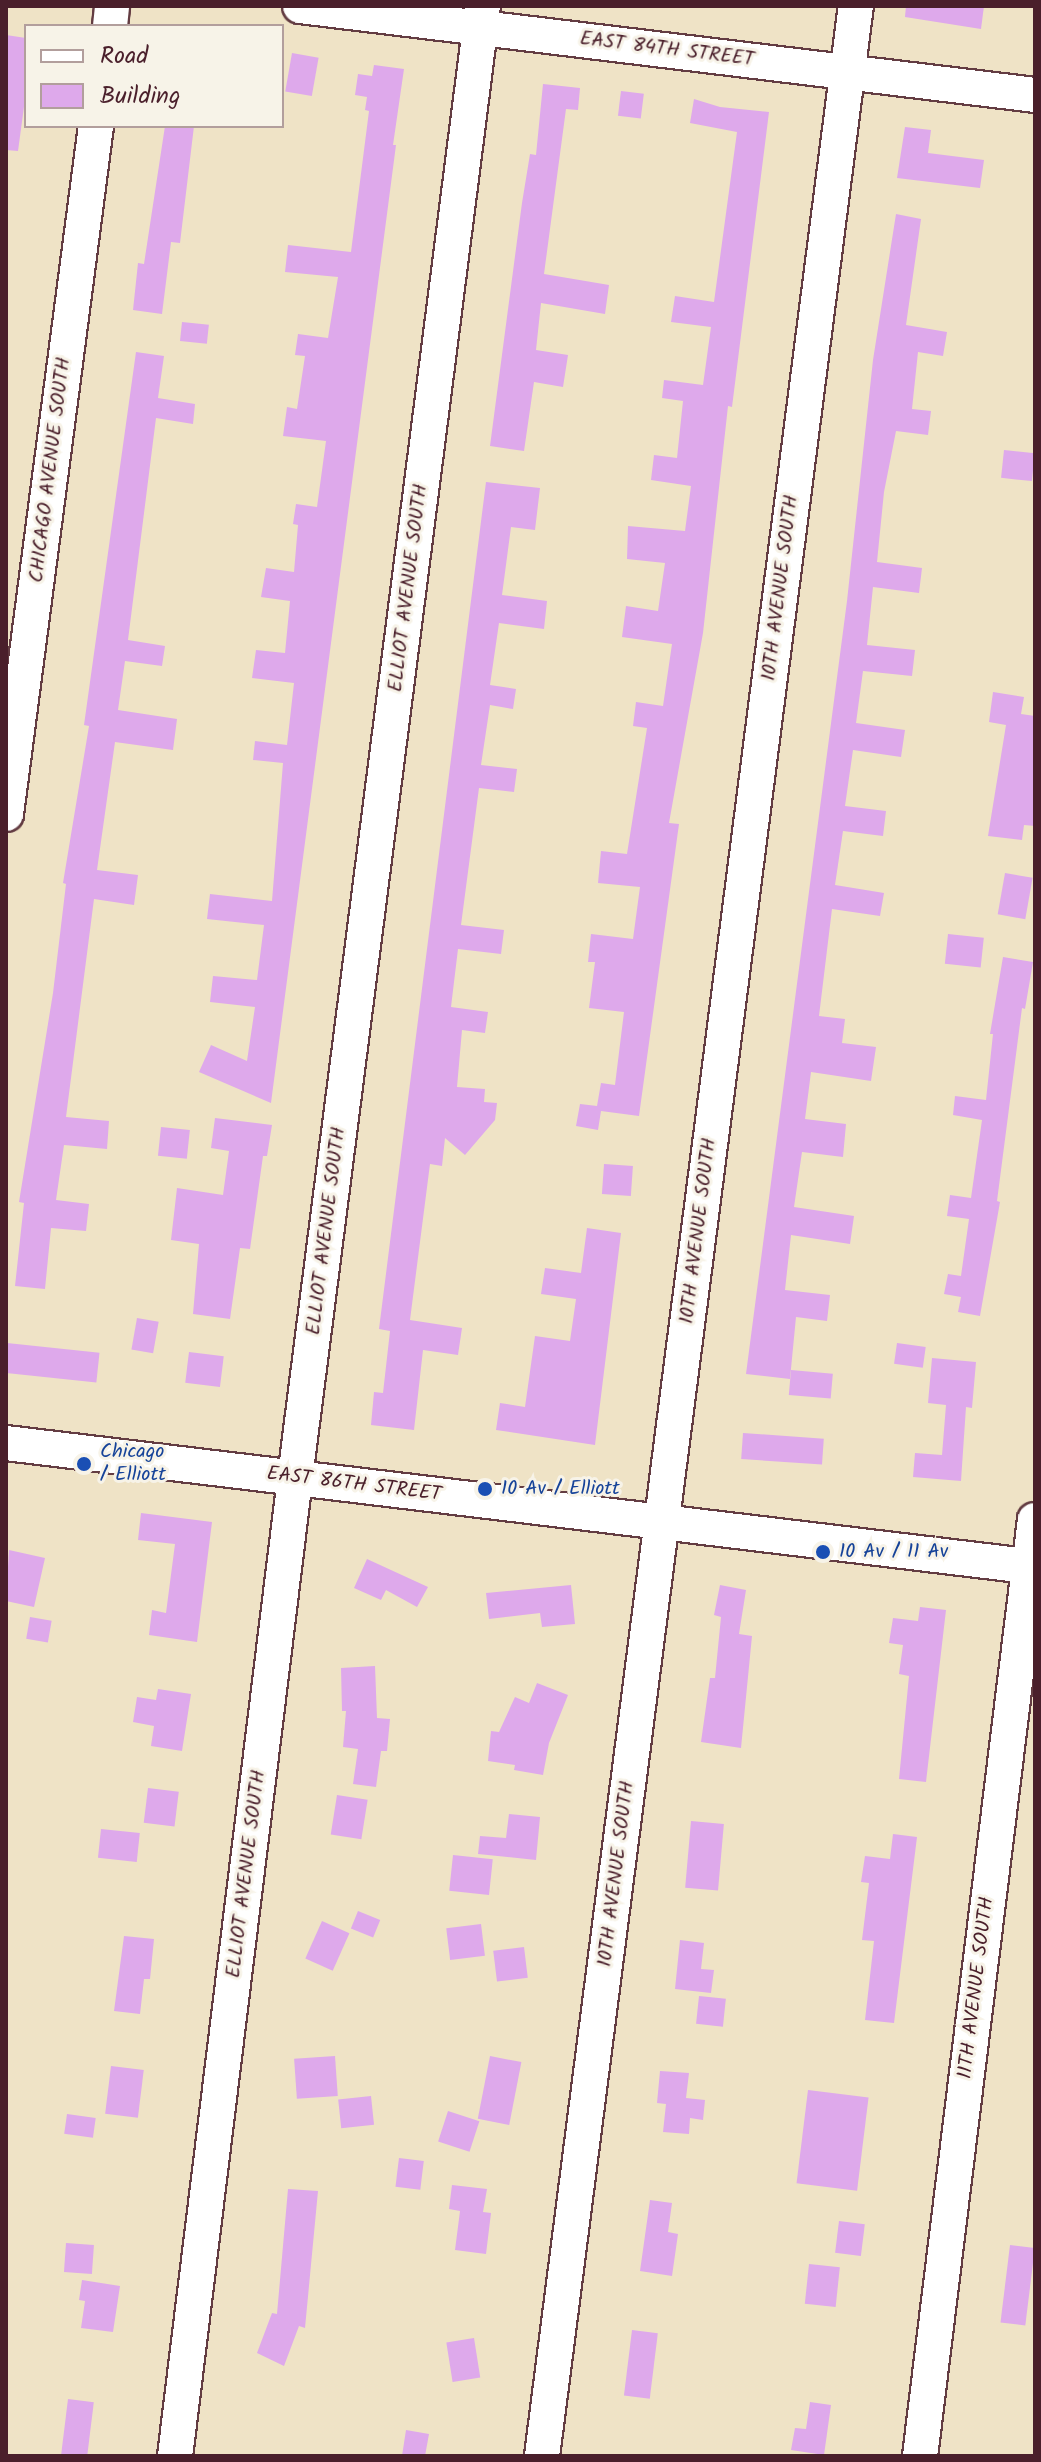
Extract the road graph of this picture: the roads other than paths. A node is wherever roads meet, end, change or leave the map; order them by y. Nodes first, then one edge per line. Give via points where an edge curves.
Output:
1 (300, 6) edge
2 (856, 6) edge
3 (482, 17) edge
4 (847, 72) junction
5 (1035, 95) edge
6 (96, 128) edge
7 (6, 814) edge
8 (6, 1443) edge
9 (295, 1478) junction
10 (1035, 1520) edge
11 (662, 1522) junction
12 (1032, 1567) edge
13 (175, 2456) edge
14 (542, 2456) edge
15 (920, 2456) edge

1 - 3 street, EAST 84TH STREET
2 - 4 street, 10TH AVENUE SOUTH
3 - 4 street, EAST 84TH STREET
3 - 9 street, ELLIOT AVENUE SOUTH
4 - 5 street, EAST 84TH STREET
4 - 11 street, 10TH AVENUE SOUTH
6 - 7 street, CHICAGO AVENUE SOUTH
8 - 9 street, EAST 86TH STREET
9 - 11 street, EAST 86TH STREET
9 - 13 street, ELLIOT AVENUE SOUTH
10 - 12 street, 11TH AVENUE SOUTH
11 - 12 street, EAST 86TH STREET
11 - 14 street, 10TH AVENUE SOUTH
12 - 15 street, 11TH AVENUE SOUTH

